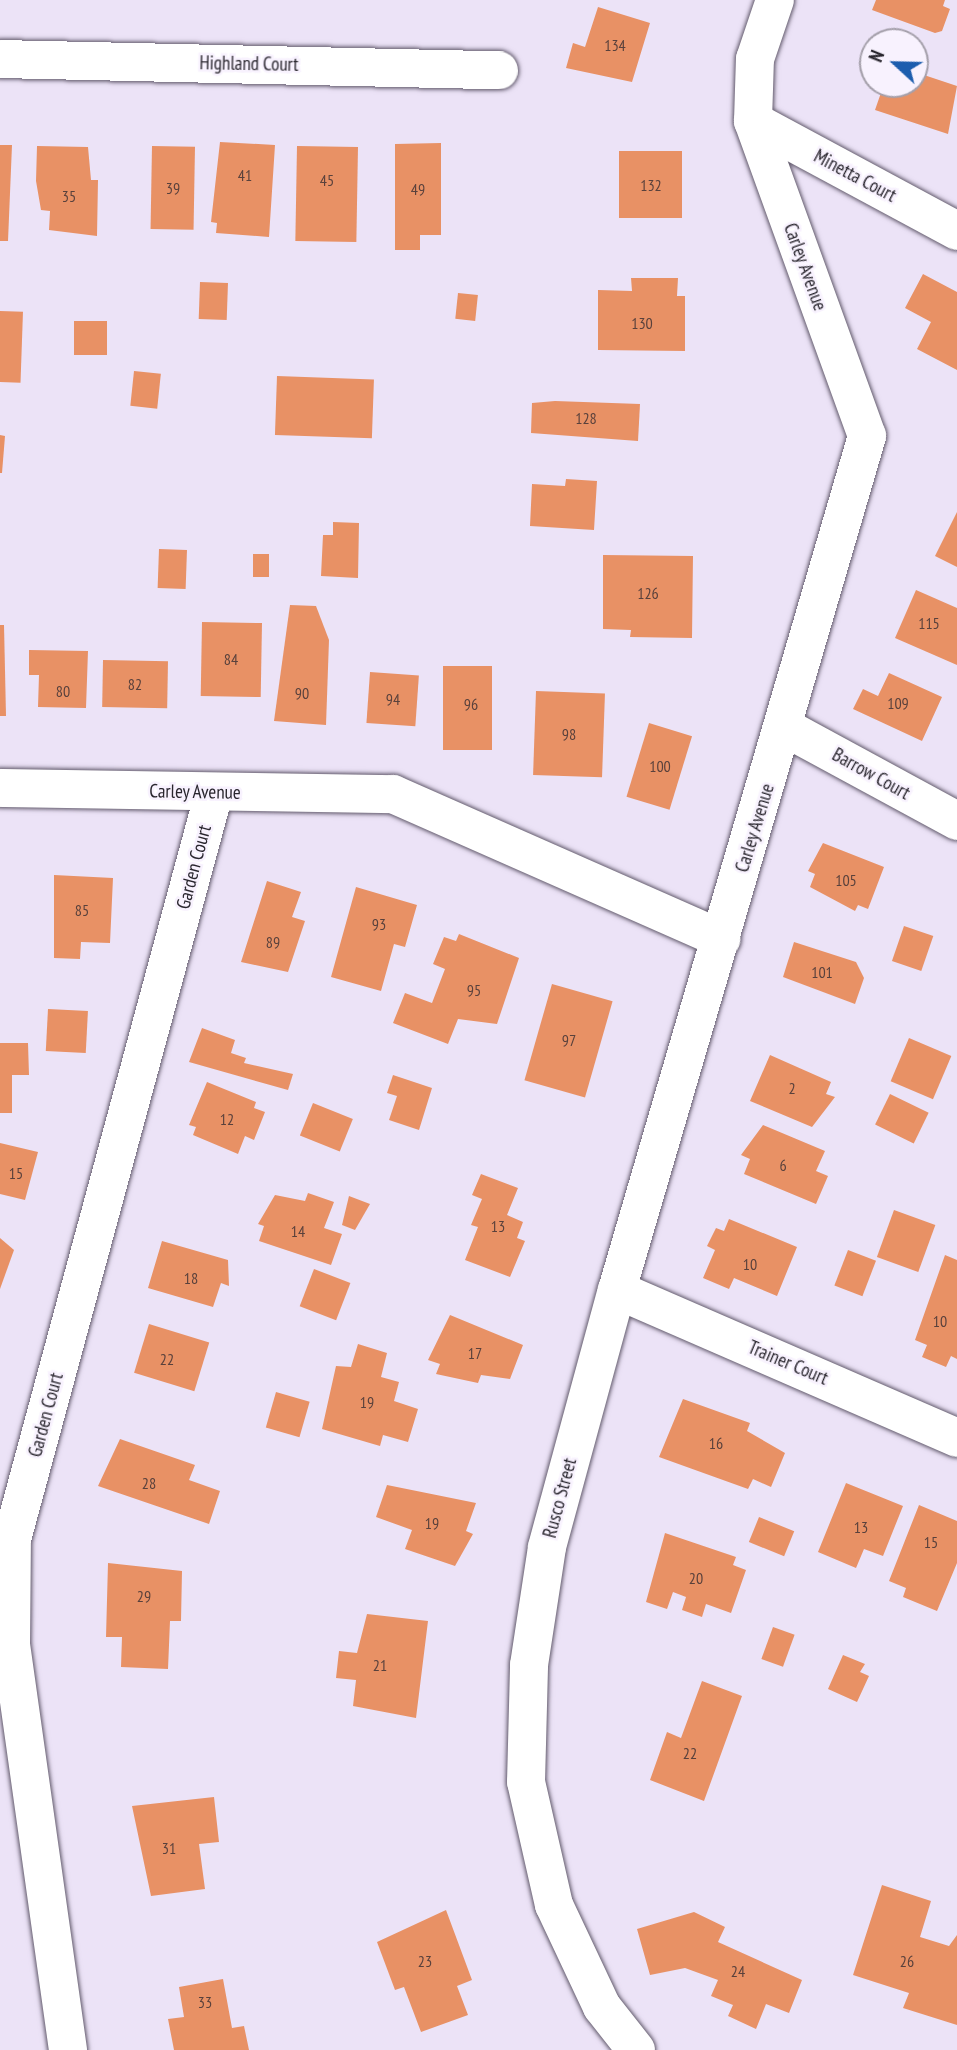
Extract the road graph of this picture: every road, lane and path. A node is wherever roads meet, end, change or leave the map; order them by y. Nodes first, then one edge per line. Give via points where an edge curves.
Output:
1 (775, 0) edge
2 (0, 58) edge
3 (499, 70) dead end
4 (753, 121) junction
5 (957, 231) edge
6 (786, 728) junction
7 (0, 788) edge
8 (214, 793) junction
9 (957, 821) edge
10 (721, 939) junction
11 (617, 1290) junction
12 (957, 1438) edge
13 (68, 2050) edge
14 (636, 2050) edge

1 - 4 street, Carley Avenue via 755,59
2 - 3 street, Highland Court
4 - 5 street, Minetta Court
4 - 6 street, Carley Avenue via 867,436
6 - 9 street, Barrow Court
6 - 10 street, Carley Avenue
7 - 8 street, Carley Avenue
8 - 10 street, Carley Avenue via 393,794
8 - 13 street, Garden Court via 12,1539 11,1646
10 - 11 street, Rusco Street
11 - 12 street, Trainer Court
11 - 14 street, Rusco Street via 547,1547 529,1665 526,1782 554,1905 602,2007

